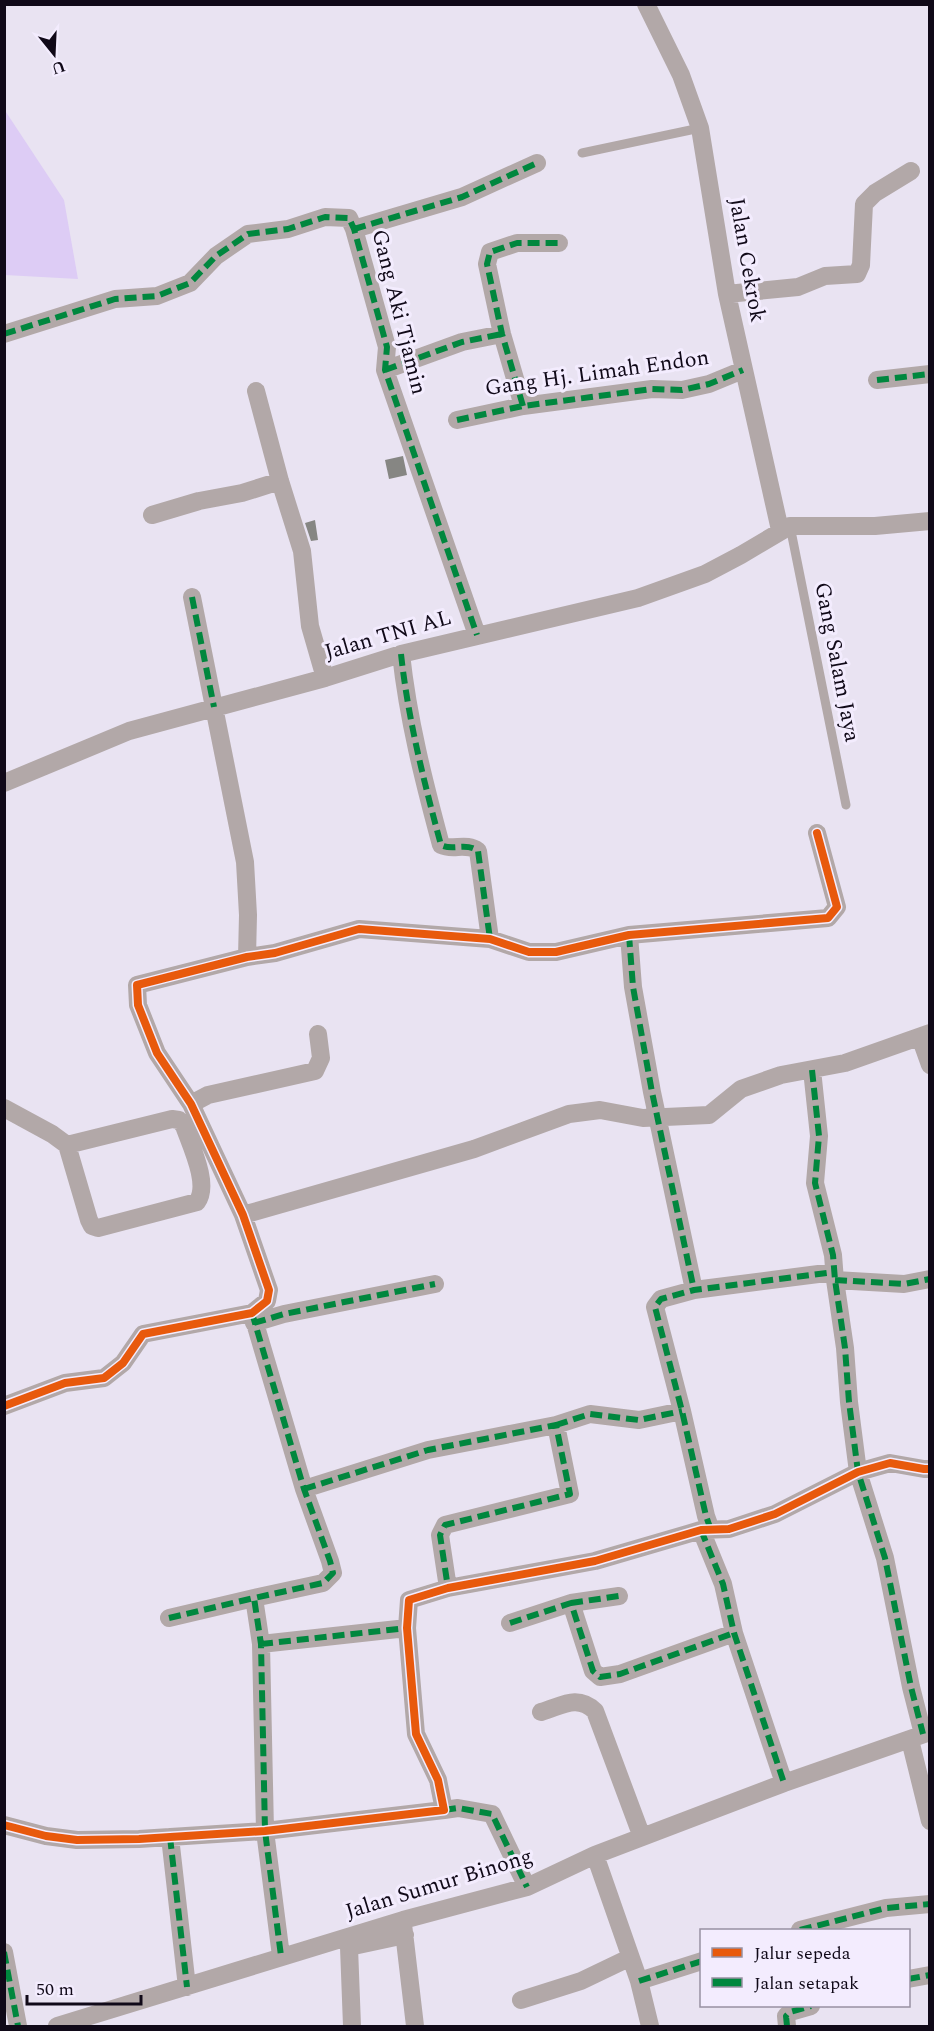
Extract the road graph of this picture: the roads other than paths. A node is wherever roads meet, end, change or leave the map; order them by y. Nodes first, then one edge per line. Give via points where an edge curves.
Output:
1 (646, 4) edge
2 (700, 128) junction
3 (582, 153) dead end
4 (537, 163) dead end
5 (910, 171) dead end
6 (354, 229) junction
7 (559, 243) dead end
8 (727, 294) junction
9 (4, 334) edge
10 (502, 334) junction
11 (385, 370) junction
12 (743, 370) junction
13 (930, 374) edge
14 (877, 380) dead end
15 (256, 391) dead end
16 (523, 406) junction
17 (457, 420) dead end
18 (280, 481) junction
19 (152, 515) dead end
20 (930, 521) edge
21 (785, 528) junction
22 (192, 597) dead end
23 (477, 635) junction
24 (401, 654) junction
25 (325, 678) junction
26 (214, 707) junction
27 (4, 783) edge
28 (846, 805) dead end
29 (817, 832) dead end
30 (629, 934) junction
31 (490, 939) junction
32 (247, 957) junction
33 (318, 1034) dead end
34 (925, 1035) edge
35 (930, 1065) edge
36 (812, 1070) junction
37 (191, 1104) junction
38 (4, 1108) edge
39 (658, 1117) junction
40 (67, 1145) junction
41 (243, 1215) junction
42 (834, 1276) junction
43 (930, 1278) edge
44 (435, 1284) dead end
45 (693, 1290) junction
46 (253, 1318) junction
47 (4, 1406) edge
48 (682, 1411) junction
49 (556, 1425) junction
50 (930, 1469) edge
51 (858, 1472) junction
52 (304, 1489) junction
53 (706, 1530) junction
54 (448, 1588) junction
55 (619, 1596) dead end
56 (254, 1598) junction
57 (571, 1603) junction
58 (169, 1618) dead end
59 (510, 1623) dead end
60 (407, 1628) junction
61 (734, 1633) junction
62 (261, 1644) junction
63 (541, 1712) dead end
64 (921, 1736) edge
65 (784, 1783) junction
66 (444, 1810) junction
67 (930, 1821) edge
68 (4, 1825) edge
69 (265, 1831) junction
70 (170, 1837) junction
71 (642, 1837) junction
72 (595, 1854) junction
73 (527, 1887) junction
74 (930, 1904) edge
75 (400, 1928) junction
76 (804, 1929) edge
77 (4, 1952) edge
78 (282, 1956) junction
79 (629, 1958) junction
80 (700, 1962) edge
81 (930, 1975) edge
82 (910, 1979) edge
83 (639, 1981) junction
84 (187, 1987) junction
85 (521, 2000) dead end
86 (807, 2007) edge
87 (18, 2026) edge
88 (57, 2026) edge
89 (352, 2026) edge
90 (415, 2026) edge
91 (650, 2026) edge
92 (788, 2026) edge

1 - 2 street, Jalan Cekrok via 681,75
2 - 3 lane
2 - 8 street, Jalan Cekrok
4 - 6 street via 462,197
5 - 8 street via 864,204 861,265 857,274 825,276 798,287
6 - 9 street, Gang Aki Tjamin via 349,218 325,217 288,229 248,234 216,256 190,283 157,296 116,299
6 - 11 street, Gang Aki Tjamin via 387,347
7 - 10 street via 517,243 490,252 487,264
8 - 12 street, Jalan Cekrok
10 - 11 street via 462,342
10 - 16 street
11 - 23 street, Gang Aki Tjamin
12 - 16 street, Gang Hj. Limah Endon via 682,390 652,389
12 - 21 street, Jalan Cekrok
13 - 14 street
15 - 18 street
16 - 17 street, Gang Hj. Limah Endon
18 - 19 street
18 - 25 street via 302,551 310,626
20 - 21 street
21 - 23 street, Jalan TNI AL via 705,574 638,598
21 - 28 lane, Gang Salam Jaya
22 - 26 street
23 - 24 street, Jalan TNI AL
24 - 25 street, Jalan TNI AL
24 - 31 street via 415,742 441,844 449,848 469,846 478,851
25 - 26 street, Jalan TNI AL
26 - 27 street, Jalan TNI AL via 129,731
26 - 32 street via 245,862
29 - 30 street via 837,907 828,918
30 - 31 street via 556,952 529,952
30 - 39 street via 633,987
31 - 32 street via 359,929
32 - 37 street via 137,985 138,1005 157,1053
33 - 37 street via 321,1058 315,1071 208,1095
34 - 35 street
34 - 36 street via 845,1063
36 - 39 street via 781,1075 741,1089 708,1115
36 - 42 street via 819,1136 815,1183 833,1254
37 - 41 street
38 - 40 street
39 - 41 street via 600,1110 569,1114 474,1149
39 - 45 street
40 - 40 street via 92,1226 98,1228 197,1202 202,1196 202,1180 179,1120
41 - 46 street via 269,1290 267,1301
42 - 43 street via 904,1284
42 - 45 street
42 - 51 street
44 - 46 street
45 - 48 street via 661,1299 655,1307
46 - 47 street via 143,1334 123,1363 104,1378 65,1383
46 - 52 street
48 - 49 street via 639,1420 590,1414
48 - 53 street
49 - 52 street via 428,1450
49 - 54 street via 570,1494 445,1525 440,1535
50 - 51 street via 890,1463
51 - 53 street via 775,1514 729,1529
51 - 64 street via 885,1558
52 - 56 street via 333,1573 323,1583
53 - 54 street via 595,1561
53 - 61 street
54 - 60 street via 409,1599
55 - 57 street
56 - 58 street
56 - 62 street
57 - 59 street
57 - 61 street via 593,1671 600,1677 620,1674
60 - 62 street
60 - 66 street via 416,1734 438,1780
61 - 65 street
62 - 69 street
63 - 71 street via 577,1701 587,1703 595,1711
64 - 65 street, Jalan Sumur Binong
64 - 67 street
65 - 71 street, Jalan Sumur Binong
66 - 69 street
66 - 73 street via 459,1808 492,1814
68 - 70 street via 76,1840
69 - 70 street
69 - 78 street
70 - 84 street
71 - 72 street, Jalan Sumur Binong
72 - 73 street, Jalan Sumur Binong
72 - 79 street
73 - 75 street, Jalan Sumur Binong
74 - 76 street via 886,1908
75 - 78 street, Jalan Sumur Binong
75 - 89 street via 350,1947
75 - 90 street
77 - 87 street
78 - 84 street, Jalan Sumur Binong
79 - 83 street
79 - 85 street via 581,1981
80 - 83 street
81 - 82 street
83 - 91 street
84 - 88 street, Jalan Sumur Binong
86 - 92 street via 786,2016

